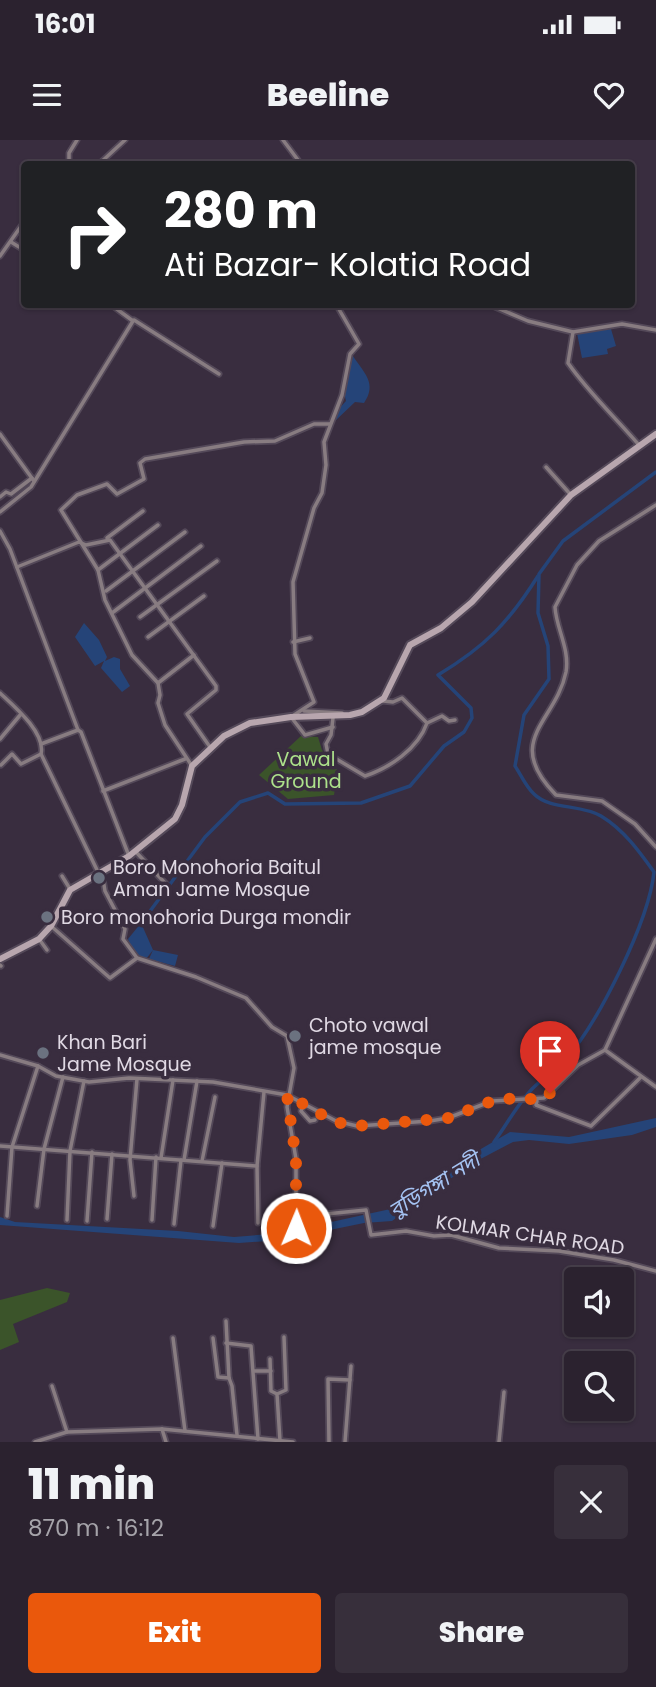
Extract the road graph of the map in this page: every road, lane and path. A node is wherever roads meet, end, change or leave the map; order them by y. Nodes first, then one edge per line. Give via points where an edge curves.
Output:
1 (77, 140) edge
2 (125, 140) edge
3 (283, 140) edge
4 (69, 161) edge
5 (102, 161) edge
6 (300, 161) edge
7 (21, 227) edge
8 (11, 242) junction
9 (21, 248) edge
10 (0, 256) edge
11 (116, 308) edge
12 (338, 308) edge
13 (497, 308) edge
14 (134, 320) junction
15 (656, 330) edge
16 (573, 332) junction
17 (219, 374) dead end
18 (330, 424) junction
19 (0, 433) edge
20 (656, 434) edge
21 (640, 447) junction
22 (546, 467) dead end
23 (33, 480) junction
24 (571, 495) junction
25 (0, 497) edge
26 (656, 505) edge
27 (143, 511) dead end
28 (0, 512) edge
29 (158, 525) dead end
30 (0, 531) edge
31 (185, 532) dead end
32 (107, 538) junction
33 (82, 543) junction
34 (201, 546) dead end
35 (120, 554) junction
36 (216, 561) dead end
37 (17, 568) junction
38 (98, 570) junction
39 (133, 570) junction
40 (145, 588) junction
41 (106, 591) dead end
42 (205, 596) dead end
43 (157, 604) junction
44 (111, 613) junction
45 (140, 617) dead end
46 (170, 621) junction
47 (148, 638) dead end
48 (310, 638) dead end
49 (293, 642) junction
50 (194, 655) junction
51 (158, 683) junction
52 (0, 693) edge
53 (380, 700) junction
54 (301, 711) junction
55 (22, 713) junction
56 (313, 713) junction
57 (330, 715) junction
58 (292, 716) junction
59 (455, 720) dead end
60 (427, 723) junction
61 (332, 727) junction
62 (78, 730) junction
63 (0, 739) edge
64 (41, 744) junction
65 (210, 747) junction
66 (41, 754) junction
67 (185, 759) junction
68 (1, 765) edge
69 (192, 766) junction
70 (103, 791) junction
71 (656, 847) edge
72 (132, 853) junction
73 (99, 871) junction
74 (62, 876) dead end
75 (166, 884) dead end
76 (70, 890) junction
77 (51, 926) junction
78 (38, 939) junction
79 (656, 939) edge
80 (47, 950) dead end
81 (137, 958) junction
82 (0, 959) edge
83 (605, 1050) junction
84 (0, 1055) edge
85 (38, 1066) junction
86 (63, 1077) junction
87 (640, 1078) junction
88 (137, 1079) junction
89 (173, 1080) junction
90 (84, 1081) junction
91 (197, 1081) junction
92 (656, 1087) edge
93 (264, 1091) junction
94 (287, 1095) junction
95 (215, 1097) dead end
96 (535, 1100) junction
97 (303, 1104) junction
98 (315, 1120) dead end
99 (0, 1146) edge
100 (12, 1147) junction
101 (44, 1149) junction
102 (70, 1151) junction
103 (92, 1152) junction
104 (112, 1154) junction
105 (130, 1155) junction
106 (158, 1157) junction
107 (182, 1160) junction
108 (202, 1161) junction
109 (222, 1163) junction
110 (257, 1166) junction
111 (134, 1196) dead end
112 (37, 1206) dead end
113 (7, 1216) dead end
114 (107, 1219) dead end
115 (67, 1220) dead end
116 (152, 1220) dead end
117 (87, 1221) dead end
118 (258, 1223) dead end
119 (174, 1224) dead end
120 (213, 1226) dead end
121 (656, 1270) edge
122 (226, 1321) dead end
123 (284, 1337) dead end
124 (173, 1338) dead end
125 (213, 1338) dead end
126 (226, 1343) junction
127 (270, 1359) dead end
128 (351, 1366) dead end
129 (254, 1371) junction
130 (271, 1371) junction
131 (229, 1378) junction
132 (350, 1380) junction
133 (52, 1386) dead end
134 (504, 1392) dead end
135 (277, 1394) junction
136 (162, 1429) junction
137 (185, 1431) junction
138 (67, 1432) junction
139 (237, 1435) junction
140 (258, 1439) junction
141 (280, 1441) edge
142 (35, 1442) edge
143 (166, 1442) edge
144 (293, 1442) edge
145 (329, 1442) edge
146 (345, 1442) edge
147 (499, 1442) edge

1 - 4 street
2 - 5 street
3 - 6 street
7 - 8 street
8 - 9 street
8 - 10 street
11 - 14 street
12 - 18 street via 359,341 350,354 342,395
13 - 16 street
14 - 17 street
14 - 23 street
15 - 16 street via 622,324
16 - 21 street via 568,363
18 - 33 street via 314,424 275,441 145,459 141,463 144,479 117,494 107,484 77,495 61,510
18 - 49 street via 324,442 322,493 293,582
19 - 23 street
20 - 21 main road
21 - 24 main road
22 - 24 street
23 - 25 street
23 - 28 street
24 - 53 main road via 472,602 441,628 410,645
26 - 71 street via 599,541 577,565 555,607 566,671 537,727 532,750 543,779 556,795 602,801 635,824
27 - 32 street
29 - 35 street
30 - 37 street
31 - 39 street
32 - 33 street
32 - 35 street
33 - 37 street
33 - 38 street
34 - 40 street
35 - 38 street
35 - 39 street
36 - 43 street
37 - 62 street
38 - 44 street
39 - 40 street
39 - 41 street
40 - 43 street
40 - 44 street
42 - 46 street
43 - 45 street
43 - 46 street
44 - 51 street via 132,655
46 - 47 street
46 - 50 street
48 - 49 street
49 - 54 street via 314,702
50 - 51 street
50 - 65 street via 217,688 187,714
51 - 67 street via 165,725
52 - 55 street
53 - 57 main road via 362,712
53 - 60 street via 402,698
54 - 56 street
54 - 58 street
55 - 63 street
55 - 64 street
56 - 57 main road
56 - 58 main road
57 - 61 street
58 - 61 street via 304,734
58 - 65 main road via 237,727
59 - 60 street via 442,716
60 - 61 street via 406,752 384,769 365,776 328,754
62 - 64 street
62 - 70 street
64 - 66 street
65 - 69 main road
66 - 68 street via 21,764 12,754
66 - 73 street
67 - 69 street
67 - 70 street
69 - 72 main road via 175,819
70 - 72 street
72 - 73 main road
72 - 75 street
73 - 76 main road
73 - 81 street via 125,929 123,939
74 - 76 street
76 - 77 main road
77 - 78 main road
77 - 81 street via 110,978
78 - 80 street
78 - 82 main road
79 - 83 street
81 - 94 street via 246,998 272,1027 287,1036 294,1068
83 - 87 street
83 - 96 street via 578,1066 544,1098
84 - 85 street
85 - 86 street
85 - 100 street
86 - 90 street
86 - 101 street
87 - 92 street
87 - 96 street via 591,1126 536,1105
88 - 89 street
88 - 90 street
88 - 105 street
89 - 91 street
89 - 106 street
90 - 102 street
91 - 93 street
91 - 107 street
93 - 94 street
93 - 110 street
94 - 97 street
94 - 121 street, KOLMAR CHAR ROAD via 296,1159 296,1228 306,1216 366,1210 371,1235 406,1231 451,1235 499,1248 559,1251
95 - 108 street
96 - 97 street via 492,1101 448,1118 367,1126 335,1122
97 - 98 street via 303,1117
99 - 100 street
100 - 101 street
100 - 113 street
101 - 102 street
101 - 112 street
102 - 103 street
102 - 115 street
103 - 104 street
103 - 117 street
104 - 105 street
104 - 114 street
105 - 106 street
105 - 111 street
106 - 107 street
106 - 116 street
107 - 108 street
107 - 119 street
108 - 109 street
109 - 110 street
109 - 120 street
110 - 118 street
122 - 126 street
123 - 135 street via 286,1390
124 - 137 street
125 - 131 street via 218,1377
126 - 129 street via 251,1345
126 - 131 street
127 - 130 street
128 - 132 street
129 - 130 street
129 - 140 street
130 - 135 street via 271,1391
131 - 139 street
132 - 145 street via 328,1379
132 - 146 street
133 - 138 street
134 - 147 street
135 - 141 street
136 - 137 street
136 - 138 street
136 - 143 street
137 - 139 street
138 - 142 street
139 - 140 street
140 - 141 street
141 - 144 street

